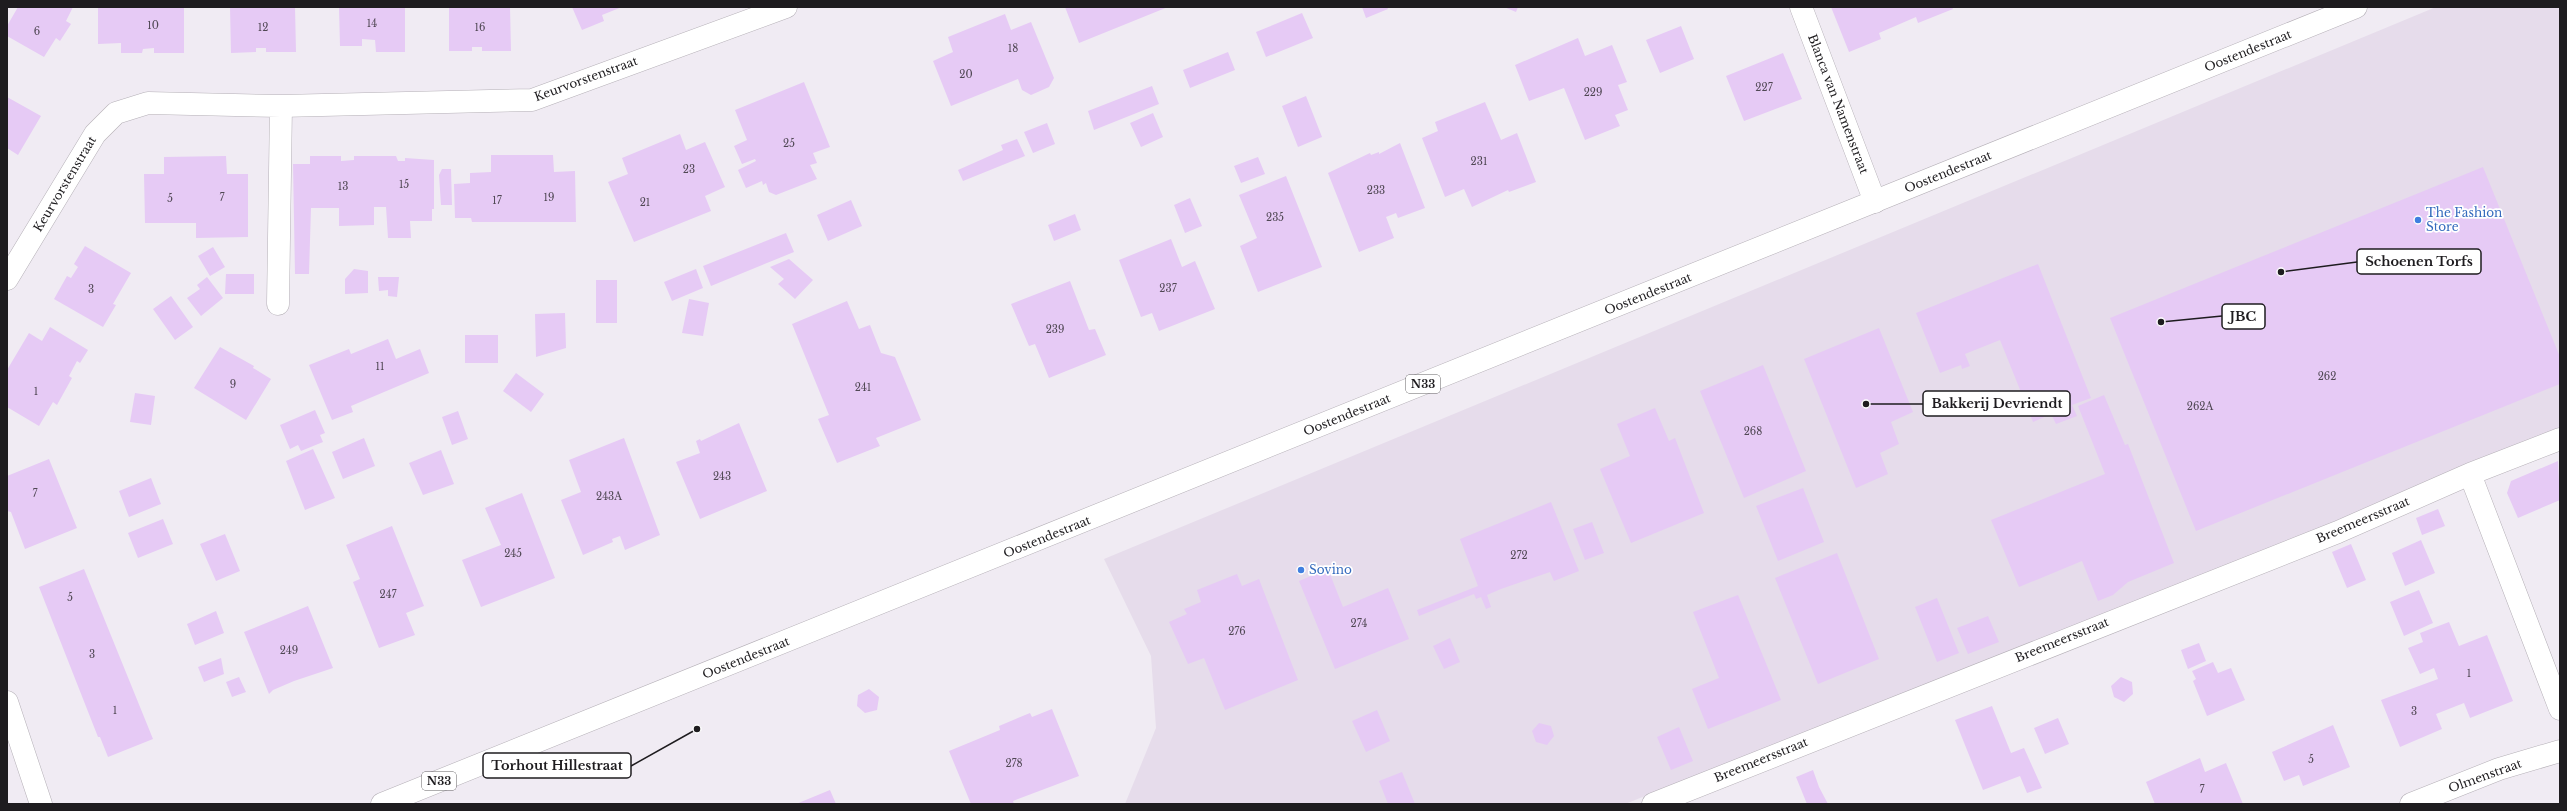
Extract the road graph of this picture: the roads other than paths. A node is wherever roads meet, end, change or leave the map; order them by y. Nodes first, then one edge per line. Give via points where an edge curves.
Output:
1 (786, 7) edge
2 (1801, 7) edge
3 (2356, 7) edge
4 (281, 106) junction
5 (1875, 202) junction
6 (7, 279) edge
7 (278, 304) dead end
8 (2560, 439) edge
9 (2470, 474) junction
10 (7, 702) edge
11 (2560, 709) edge
12 (2560, 751) edge
13 (41, 804) edge
14 (382, 804) edge
15 (1653, 804) edge
16 (2411, 804) edge

1 - 4 street, Keurvorstenstraat via 532,100
2 - 5 street, Blanca van Namenstraat
3 - 5 street, Oostendestraat / N33
4 - 6 street, Keurvorstenstraat via 148,103 116,112 95,134
4 - 7 street
5 - 14 street, Oostendestraat / N33
8 - 9 street, Breemeersstraat
9 - 11 street
9 - 15 street, Breemeersstraat via 2338,532
10 - 13 street
12 - 16 street, Olmenstraat via 2499,769

